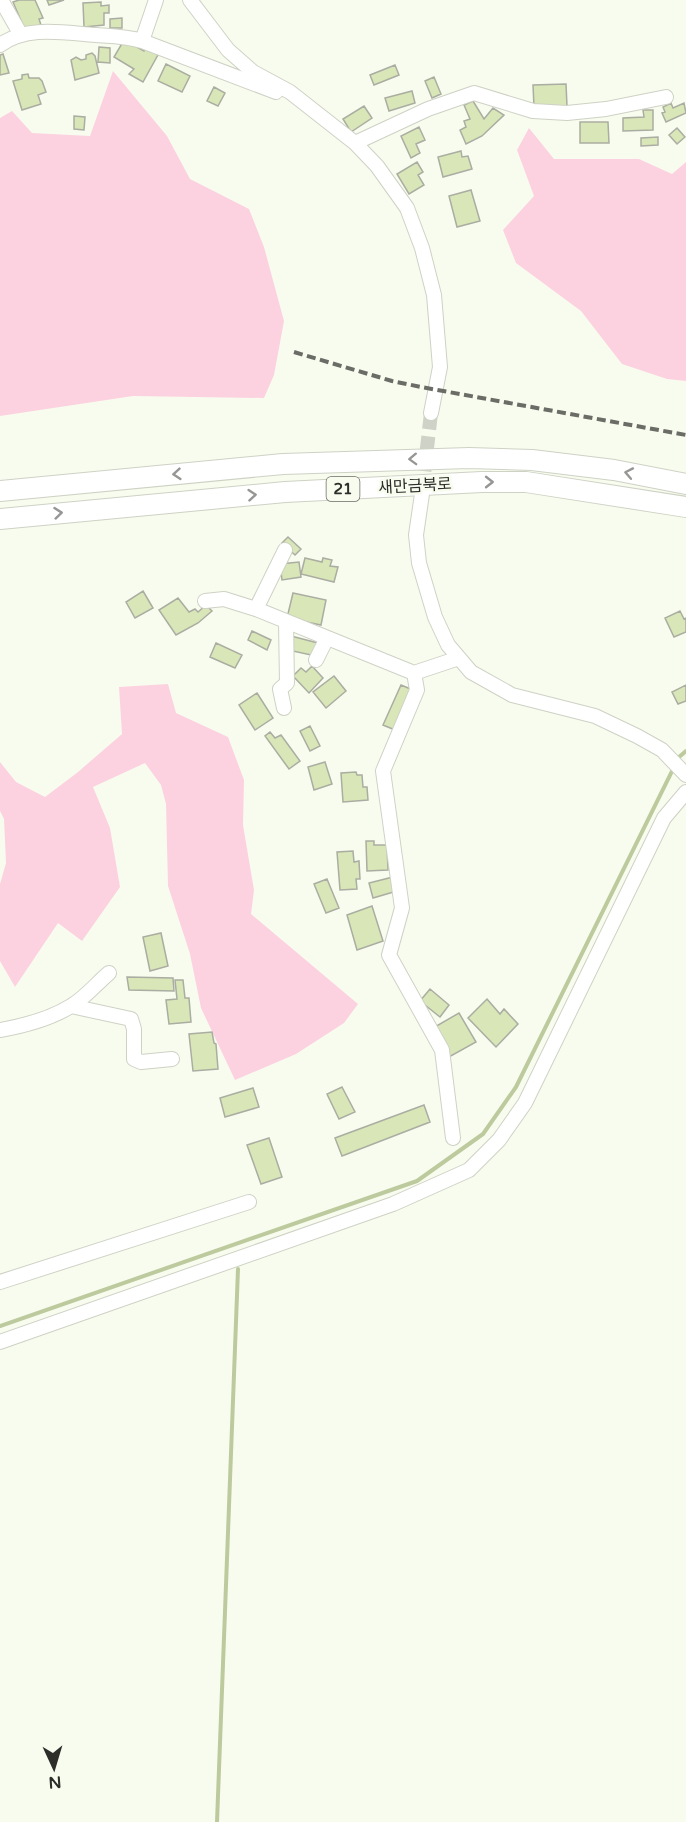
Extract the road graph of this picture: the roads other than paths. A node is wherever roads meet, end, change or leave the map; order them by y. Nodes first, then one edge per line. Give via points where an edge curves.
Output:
1 (2, 0) edge
2 (156, 0) edge
3 (190, 0) edge
4 (21, 35) junction
5 (142, 40) junction
6 (0, 45) edge
7 (290, 92) junction
8 (666, 97) dead end
9 (355, 143) junction
10 (430, 413) tunnel mouth
11 (686, 484) edge
12 (0, 491) edge
13 (422, 494) tunnel mouth
14 (686, 507) edge
15 (0, 519) edge
16 (285, 550) dead end
17 (205, 601) dead end
18 (256, 609) junction
19 (286, 621) junction
20 (327, 638) junction
21 (459, 658) junction
22 (316, 660) dead end
23 (414, 674) junction
24 (284, 708) dead end
25 (686, 775) edge
26 (686, 792) edge
27 (109, 973) dead end
28 (71, 1006) junction
29 (0, 1030) edge
30 (172, 1059) dead end
31 (453, 1138) dead end
32 (249, 1202) dead end
33 (0, 1282) edge
34 (0, 1342) edge

1 - 4 street
2 - 5 street
3 - 7 street via 228,50 253,72
4 - 5 street via 70,31
4 - 6 street
5 - 7 street via 272,92
7 - 9 street
8 - 9 street via 567,113 533,111 474,93 428,109
9 - 10 street via 407,208 422,248 434,296 440,367
11 -> 12 highway, 새만금북로 / 21 via 532,460 469,458 283,464
13 - 21 street via 416,535 418,563 435,617
15 -> 14 highway, 새만금북로 / 21 via 285,492 482,482 526,482
16 - 18 street
17 - 18 street via 224,599
18 - 19 street
19 - 20 street
19 - 24 street via 287,683 280,689
20 - 22 street
20 - 23 street
21 - 23 street
21 - 25 street via 471,672 512,695 595,716 637,736 662,750
23 - 31 street via 417,690 383,771 402,908 389,955 442,1050
26 - 34 street via 664,818 525,1103 499,1140 469,1170 393,1204
27 - 28 street
28 - 29 street via 48,1017
28 - 30 street via 131,1019 134,1059
32 - 33 street

